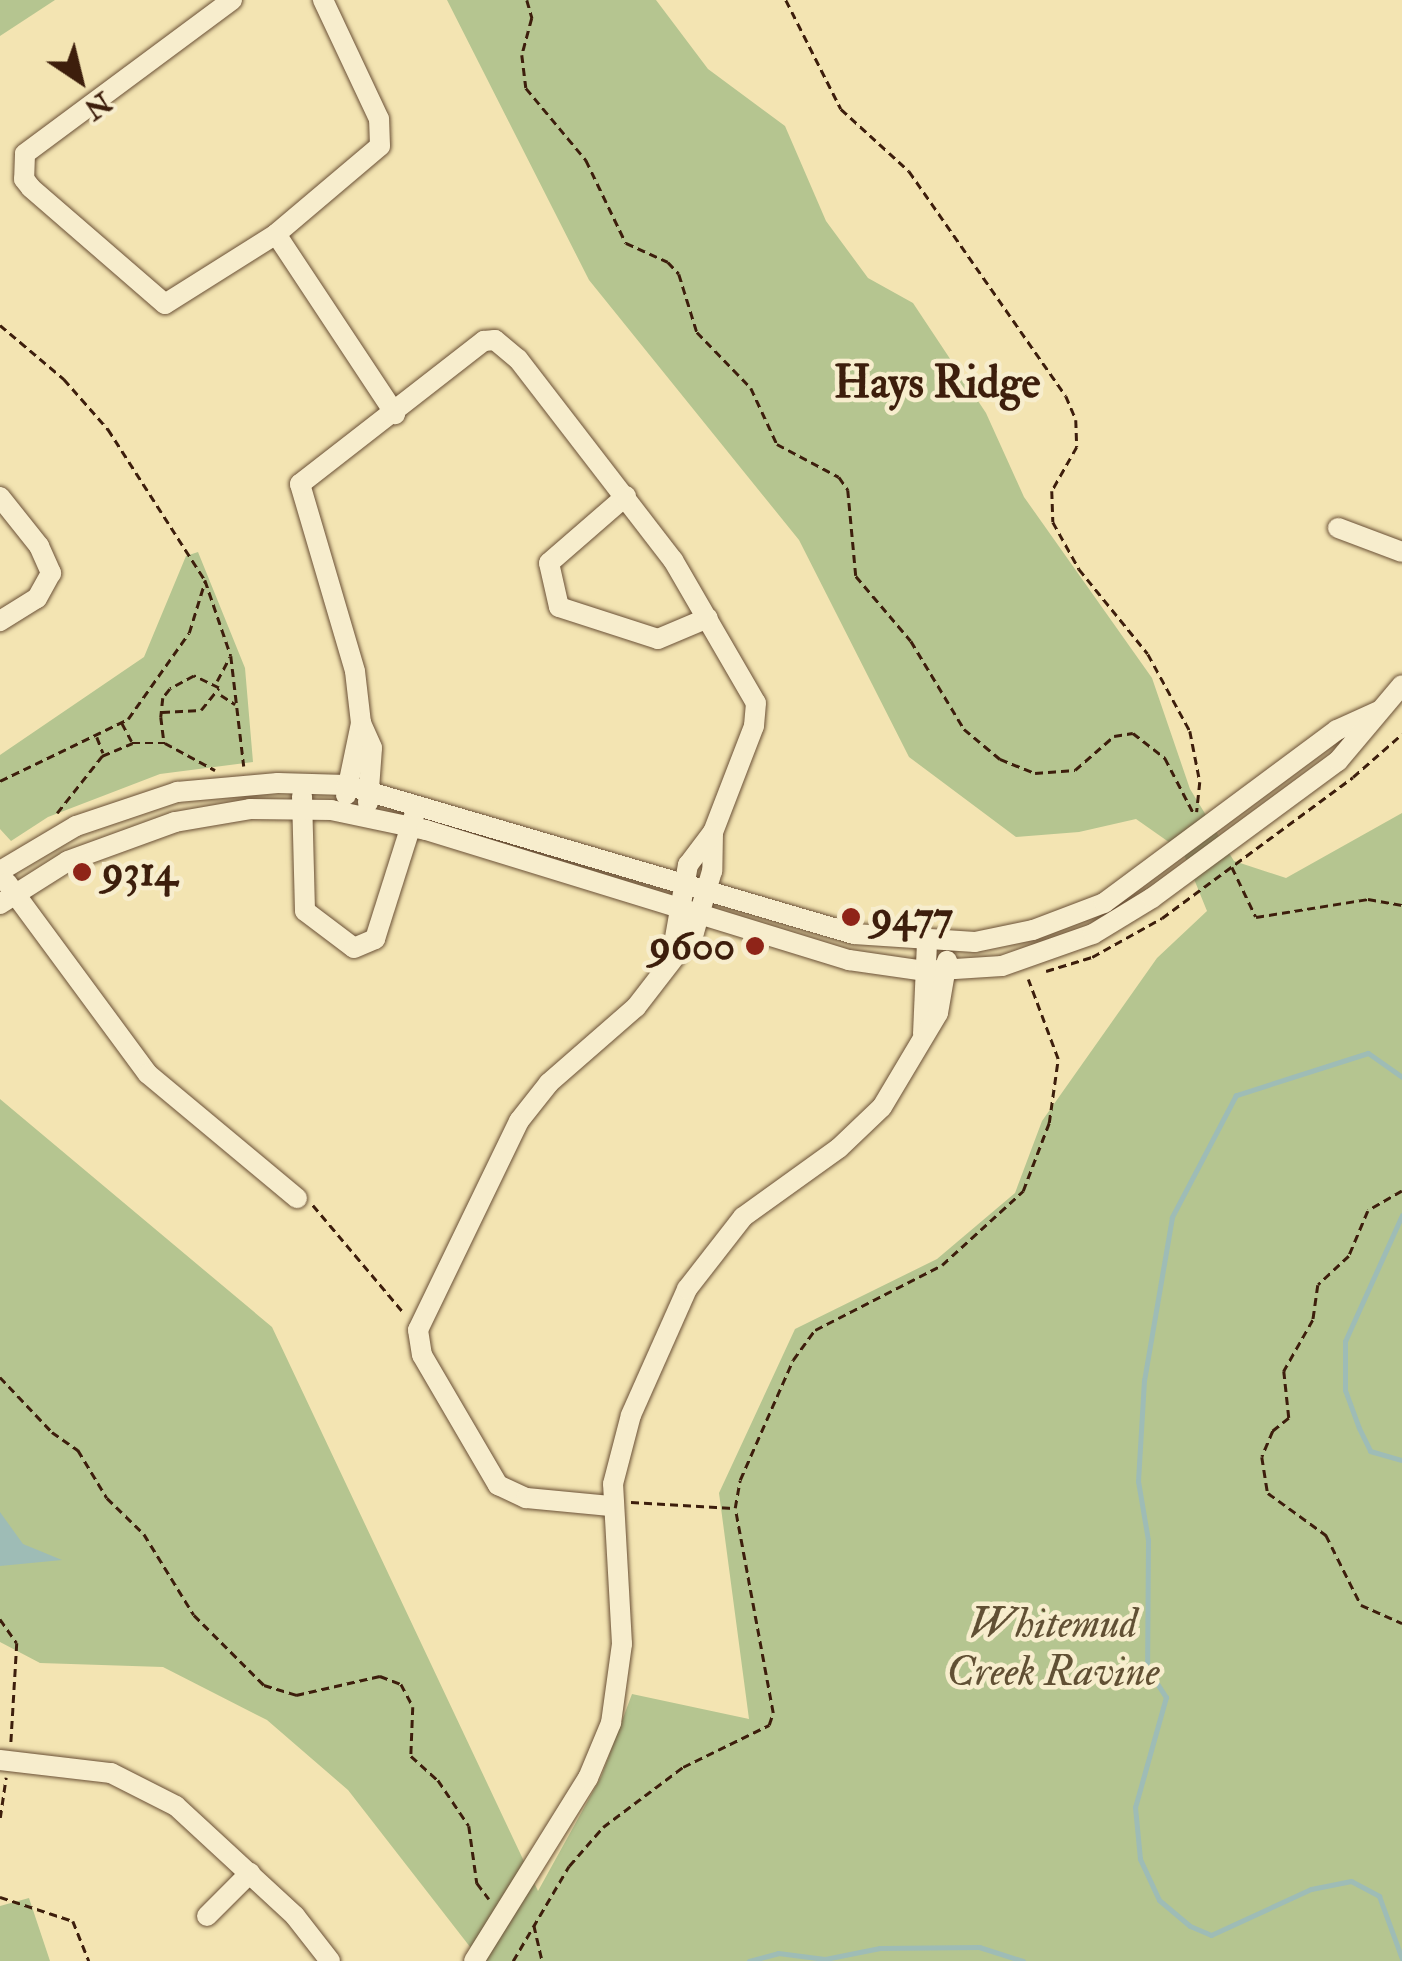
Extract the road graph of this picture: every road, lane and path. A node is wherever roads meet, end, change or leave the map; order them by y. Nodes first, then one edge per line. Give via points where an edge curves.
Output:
1 (232, 0) edge
2 (323, 0) edge
3 (527, 0) edge
4 (786, 0) edge
5 (276, 234) junction
6 (0, 325) edge
7 (395, 414) junction
8 (626, 496) junction
9 (0, 497) edge
10 (1338, 528) dead end
11 (1402, 552) edge
12 (205, 580) junction
13 (708, 618) junction
14 (0, 621) edge
15 (231, 656) junction
16 (215, 683) junction
17 (1402, 685) edge
18 (219, 695) junction
19 (149, 696) junction
20 (162, 698) junction
21 (236, 705) junction
22 (1380, 710) junction
23 (162, 712) junction
24 (122, 723) junction
25 (361, 724) junction
26 (96, 736) junction
27 (132, 743) junction
28 (165, 743) junction
29 (104, 754) junction
30 (244, 767) dead end
31 (216, 771) dead end
32 (0, 781) edge
33 (302, 784) junction
34 (346, 785) junction
35 (370, 790) junction
36 (418, 803) junction
37 (302, 809) junction
38 (356, 813) junction
39 (56, 821) dead end
40 (410, 826) junction
41 (713, 832) junction
42 (1220, 850) junction
43 (0, 872) edge
44 (682, 884) junction
45 (708, 892) junction
46 (7, 898) edge
47 (1402, 905) edge
48 (677, 908) junction
49 (701, 917) junction
50 (938, 943) junction
51 (670, 960) junction
52 (935, 971) junction
53 (1028, 978) dead end
54 (1402, 1191) edge
55 (297, 1198) joint
56 (418, 1330) junction
57 (0, 1377) edge
58 (611, 1504) junction
59 (735, 1508) junction
60 (0, 1619) edge
61 (1402, 1624) edge
62 (4, 1760) edge
63 (0, 1818) edge
64 (250, 1872) junction
65 (0, 1897) edge
66 (494, 1902) dead end
67 (206, 1916) dead end
68 (533, 1924) junction
69 (89, 1961) edge
70 (330, 1961) edge
71 (474, 1961) edge
72 (513, 1961) edge
73 (542, 1961) edge

1 - 5 street via 36,143 25,154 24,179 165,304
2 - 5 street via 383,134 373,156
3 - 4 path via 532,18 522,55 526,88 586,160 626,243 679,274 697,332 751,388 777,444 840,477 848,490 856,576 921,655 964,729 1000,759 1046,774 1075,770 1114,736 1134,733 1165,758 1197,818 1200,782 1190,731 1148,654 1079,569 1053,522 1052,491 1076,447 1076,420 1066,396 908,171 841,109
5 - 7 street
6 - 12 path via 64,379 108,429
7 - 8 street via 484,340 495,340 518,359
7 - 25 street via 300,484 355,671
8 - 13 street
8 - 13 street via 549,563 559,607 658,639
9 - 14 street via 39,546 50,573 37,598
10 - 11 street
12 - 15 path
12 - 19 path via 188,633
13 - 41 street via 757,714
15 - 16 path
15 - 21 path
16 - 18 path
16 - 20 path via 194,676
17 - 22 street
18 - 21 path
18 - 23 path via 188,715
19 - 20 path
19 - 24 path
20 - 23 path
21 - 30 path
22 - 42 street via 1359,743
22 - 50 street via 1337,730 1104,903 1033,930
23 - 28 path
24 - 26 path
24 - 27 path
25 - 34 street
25 - 35 street via 372,748
26 - 29 path
26 - 32 path
27 - 28 path
27 - 29 path
28 - 31 path
29 - 39 path via 60,802
33 - 34 street
33 - 37 street
33 - 43 street via 177,792 76,826
34 - 35 street
34 - 38 street
35 - 36 street
35 - 38 street
36 - 40 street
36 - 44 street
37 - 38 street
37 - 40 street via 304,911 354,948 375,939
37 - 46 street via 250,809 139,832 68,861
38 - 40 street
40 - 48 street
41 - 44 street via 700,844
41 - 45 street
42 - 47 path via 1256,916 1368,899
42 - 52 street via 1069,945 1002,966
43 - 46 street
44 - 45 street
44 - 48 street
45 - 49 street
45 - 50 street via 854,934
46 - 55 street via 148,1074
48 - 49 street
48 - 51 street
49 - 51 street via 685,948
49 - 52 street via 849,960
50 - 52 street
51 - 56 street via 636,1008 549,1083 508,1137
52 - 58 street via 922,1034 901,1081 870,1120 743,1217 699,1268 632,1414
53 - 59 path via 1058,1059 1049,1123 1023,1190 942,1265 815,1330 793,1360 740,1480
54 - 61 path via 1368,1211 1349,1256 1318,1285 1314,1320 1284,1371 1289,1418 1272,1431 1262,1457 1268,1493 1326,1535 1361,1605
55 - 56 path via 318,1207
56 - 58 street via 422,1355 498,1485 526,1498
57 - 66 path via 78,1450 107,1498 144,1534 194,1615 264,1685 296,1695 336,1690 364,1677 393,1676 401,1684 413,1708 411,1756 438,1780 468,1826 477,1883
58 - 59 path
58 - 71 street via 622,1644 610,1723 588,1778
59 - 68 path via 772,1719 621,1810 569,1866
60 - 62 path via 18,1643
62 - 63 path
62 - 64 street via 76,1764 142,1786 197,1822
64 - 67 street
64 - 70 street
65 - 69 path via 73,1921
68 - 72 path
68 - 73 path

